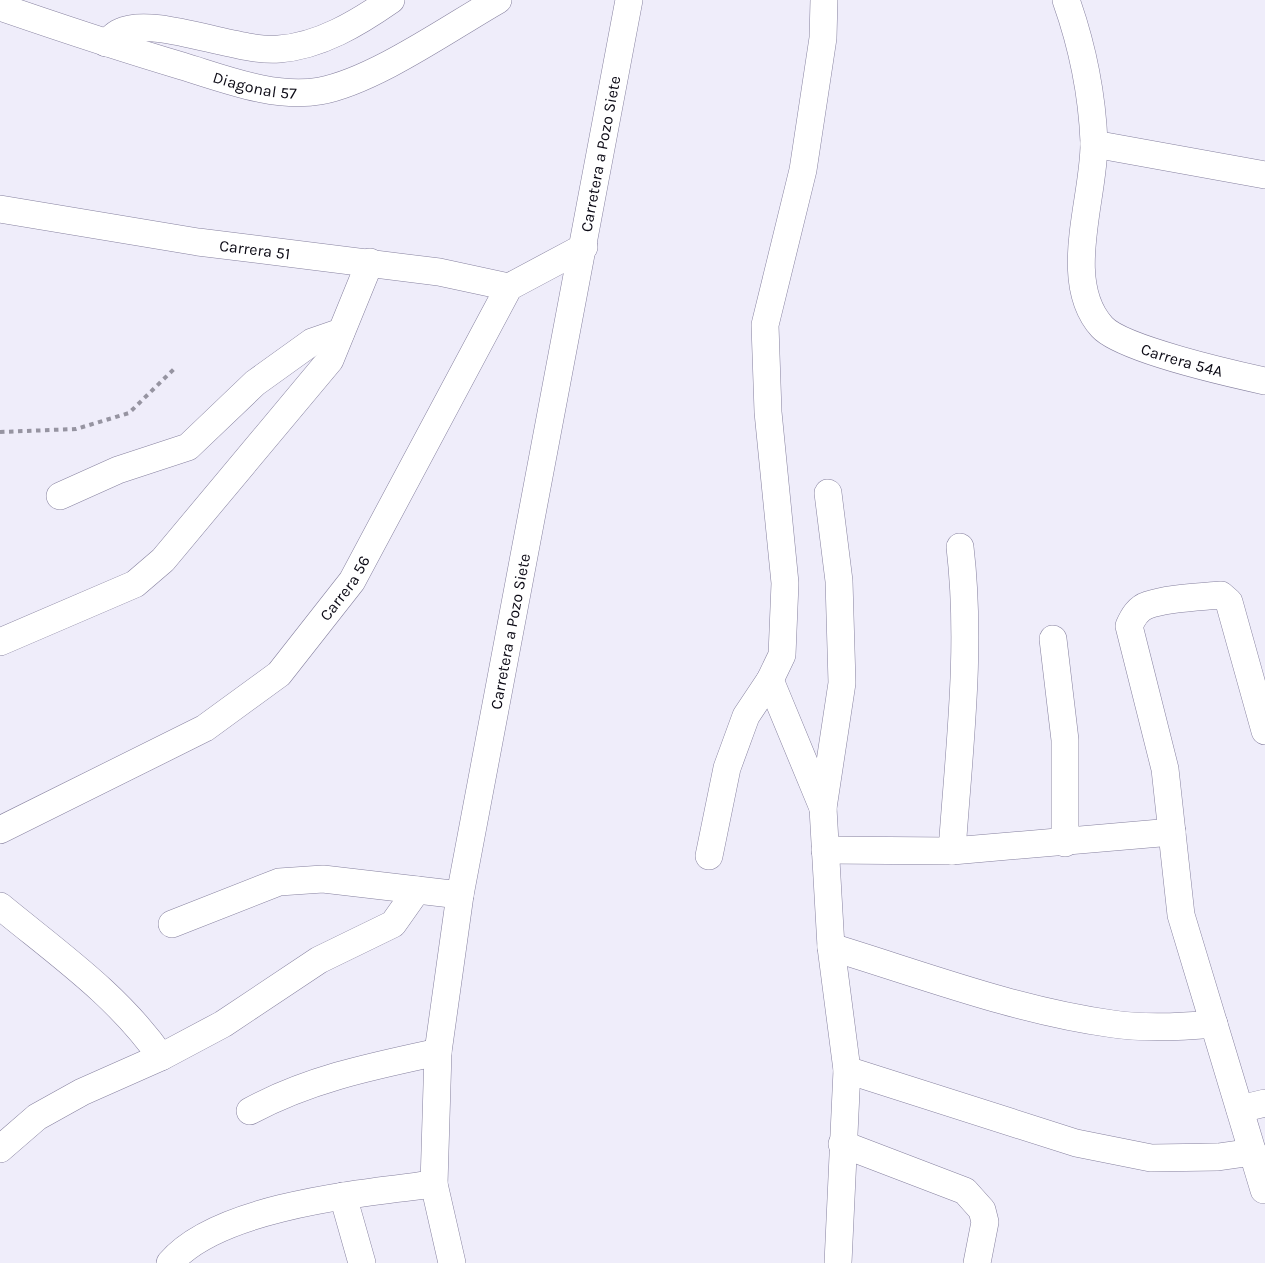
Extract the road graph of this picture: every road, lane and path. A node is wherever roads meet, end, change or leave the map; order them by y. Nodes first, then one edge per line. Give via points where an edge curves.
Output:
1 (391, 0) edge
2 (498, 0) edge
3 (629, 0) edge
4 (824, 0) edge
5 (1066, 0) edge
6 (0, 7) edge
7 (106, 43) junction
8 (1094, 144) junction
9 (1265, 175) edge
10 (0, 209) edge
11 (584, 247) junction
12 (370, 262) junction
13 (509, 287) junction
14 (341, 332) junction
15 (174, 369) dead end
16 (1265, 381) edge
17 (0, 432) edge
18 (828, 493) dead end
19 (60, 496) dead end
20 (960, 546) dead end
21 (1053, 639) dead end
22 (0, 642) edge
23 (770, 680) junction
24 (1265, 730) edge
25 (823, 808) junction
26 (0, 830) edge
27 (1172, 832) junction
28 (1065, 843) junction
29 (825, 850) junction
30 (952, 851) junction
31 (709, 856) dead end
32 (417, 890) junction
33 (460, 896) junction
34 (0, 906) edge
35 (172, 924) dead end
36 (831, 947) junction
37 (1214, 1024) junction
38 (438, 1052) junction
39 (161, 1057) junction
40 (847, 1070) junction
41 (1252, 1106) edge
42 (250, 1111) dead end
43 (843, 1132) junction
44 (0, 1149) edge
45 (1252, 1152) junction
46 (434, 1184) junction
47 (1264, 1190) edge
48 (343, 1196) junction
49 (170, 1263) edge
50 (362, 1263) edge
51 (452, 1263) edge
52 (838, 1263) edge
53 (977, 1263) edge

1 - 7 street via 307,45 277,50 141,28 121,31
2 - 7 street, Diagonal 57 via 366,75 320,91 252,86
3 - 11 street, Carretera a Pozo Siete
4 - 23 street via 823,38 803,170 765,325 768,412 785,583 782,655
5 - 8 street via 1085,64
6 - 7 street, Diagonal 57
8 - 9 street
8 - 16 street, Carrera 54A via 1081,258 1085,296 1102,328 1135,346
10 - 12 street, Carrera 51 via 198,242
11 - 13 street
11 - 33 street, Carretera a Pozo Siete
12 - 13 street, Carrera 51
12 - 14 street
13 - 26 street, Carrera 56 via 352,581 279,674 205,729
14 - 19 street via 312,342 255,383 188,447 118,470
14 - 22 street via 330,360 163,560 135,584
15 - 17 path via 129,413 76,429
18 - 25 street via 839,581 842,683
20 - 30 street via 966,648
21 - 28 street via 1065,740
23 - 25 street
23 - 31 street via 746,716 731,757
24 - 27 street via 1229,602 1221,595 1210,596 1147,605 1135,613 1129,626 1165,769
25 - 29 street
27 - 28 street
27 - 37 street via 1181,915
28 - 30 street
29 - 30 street
29 - 36 street
32 - 33 street
32 - 35 street via 323,879 279,882
32 - 39 street via 393,924 319,960 223,1024
33 - 38 street, Carretera a Pozo Siete
34 - 39 street via 105,992 143,1031
36 - 37 street via 1033,1008 1102,1022 1176,1027
36 - 40 street
37 - 41 street
38 - 42 street via 353,1070 281,1094
38 - 46 street, Carretera a Pozo Siete
39 - 44 street via 55,1107
40 - 43 street
40 - 45 street via 1076,1143 1151,1158
41 - 45 street
43 - 52 street
43 - 53 street via 965,1191 982,1210 984,1222
45 - 47 street
46 - 48 street
46 - 51 street, Carretera a Pozo Siete
48 - 49 street via 256,1216 207,1234
48 - 50 street

